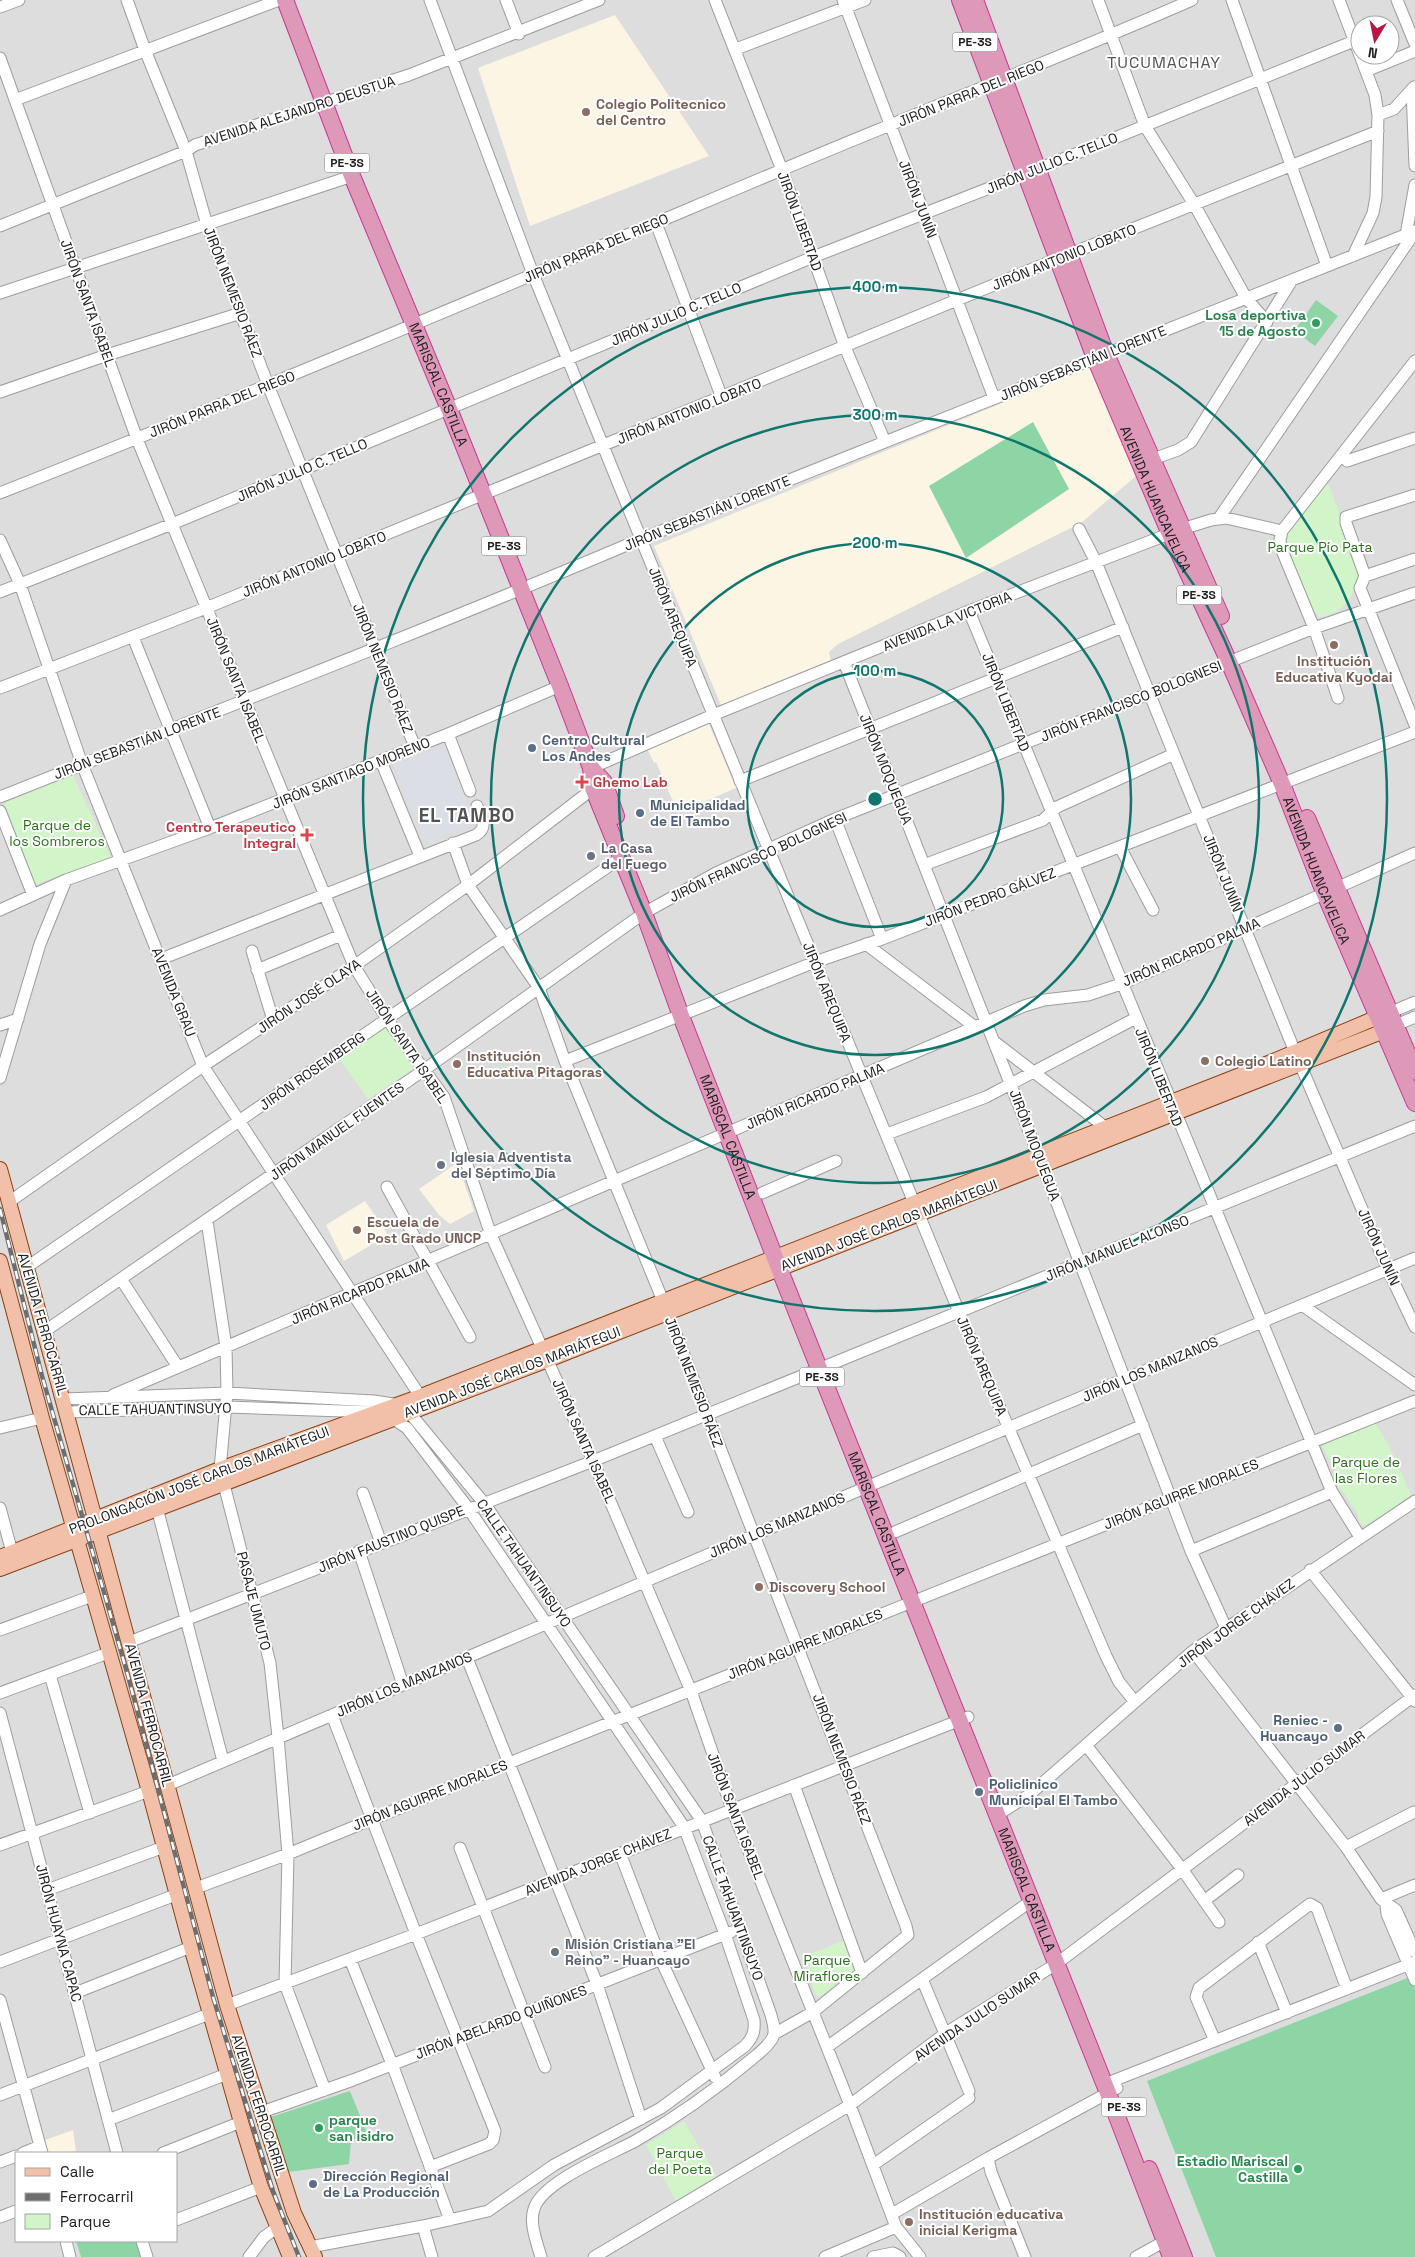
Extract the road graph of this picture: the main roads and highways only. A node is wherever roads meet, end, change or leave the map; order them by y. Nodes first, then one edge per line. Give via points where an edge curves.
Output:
1 (285, 0) edge
2 (960, 0) edge
3 (975, 0) edge
4 (998, 82) junction
5 (1101, 356) junction
6 (1176, 532) junction
7 (598, 785) junction
8 (647, 911) junction
9 (1387, 1022) junction
10 (1415, 1071) edge
11 (1415, 1102) edge
12 (1172, 1108) junction
13 (732, 1132) junction
14 (1040, 1159) junction
15 (0, 1168) edge
16 (782, 1260) junction
17 (0, 1261) edge
18 (400, 1412) junction
19 (871, 1485) junction
20 (98, 1524) junction
21 (75, 1533) junction
22 (6, 1555) edge
23 (0, 1569) edge
24 (916, 1600) junction
25 (1001, 1813) junction
26 (1060, 1961) junction
27 (1111, 2087) junction
28 (312, 2252) edge
29 (290, 2257) edge
30 (1171, 2257) edge
31 (1184, 2257) edge

1 - 7 highway, MARISCAL CASTILLA / PE-3S via 352,176 449,409
2 - 4 highway, AVENIDA HUANCAVELICA / PE-3S
3 - 4 highway, AVENIDA HUANCAVELICA / PE-3S
4 - 5 highway, AVENIDA HUANCAVELICA / PE-3S
5 - 6 highway, AVENIDA HUANCAVELICA / PE-3S
5 - 6 highway, AVENIDA HUANCAVELICA / PE-3S via 1153,459
6 - 9 highway, AVENIDA HUANCAVELICA / PE-3S via 1234,660
7 - 8 highway, MARISCAL CASTILLA / PE-3S
7 - 8 highway, MARISCAL CASTILLA / PE-3S via 622,857
8 - 13 highway, MARISCAL CASTILLA / PE-3S
9 - 10 highway, AVENIDA HUANCAVELICA / PE-3S
9 - 11 highway, AVENIDA HUANCAVELICA / PE-3S
9 - 12 main road, AVENIDA JOSÉ CARLOS MARIÁTEGUI
12 - 14 main road, AVENIDA JOSÉ CARLOS MARIÁTEGUI
12 - 14 main road, AVENIDA JOSÉ CARLOS MARIÁTEGUI via 1105,1128
13 - 16 highway, MARISCAL CASTILLA / PE-3S
13 - 16 highway, MARISCAL CASTILLA / PE-3S via 762,1193
14 - 16 main road, AVENIDA JOSÉ CARLOS MARIÁTEGUI
15 - 20 main road, AVENIDA FERROCARRIL
16 - 18 main road, AVENIDA JOSÉ CARLOS MARIÁTEGUI
16 - 19 highway, MARISCAL CASTILLA / PE-3S
17 - 21 main road, AVENIDA FERROCARRIL
18 - 20 main road, PROLONGACIÓN JOSÉ CARLOS MARIÁTEGUI via 157,1508
18 - 20 main road, PROLONGACIÓN JOSÉ CARLOS MARIÁTEGUI via 380,1413 220,1469
19 - 24 highway, MARISCAL CASTILLA / PE-3S
19 - 24 highway, MARISCAL CASTILLA / PE-3S via 895,1532
20 - 21 main road, PROLONGACIÓN JOSÉ CARLOS MARIÁTEGUI
20 - 28 main road, AVENIDA FERROCARRIL via 227,2005 294,2213
21 - 22 main road, PROLONGACIÓN JOSÉ CARLOS MARIÁTEGUI
21 - 23 main road, PROLONGACIÓN JOSÉ CARLOS MARIÁTEGUI
21 - 29 main road, AVENIDA FERROCARRIL via 240,2122 261,2187
24 - 25 highway, MARISCAL CASTILLA / PE-3S
25 - 26 highway, MARISCAL CASTILLA / PE-3S
25 - 26 highway, MARISCAL CASTILLA / PE-3S via 1031,1901
26 - 27 highway, PE-3S
27 - 30 highway, PE-3S
27 - 31 highway, PE-3S

